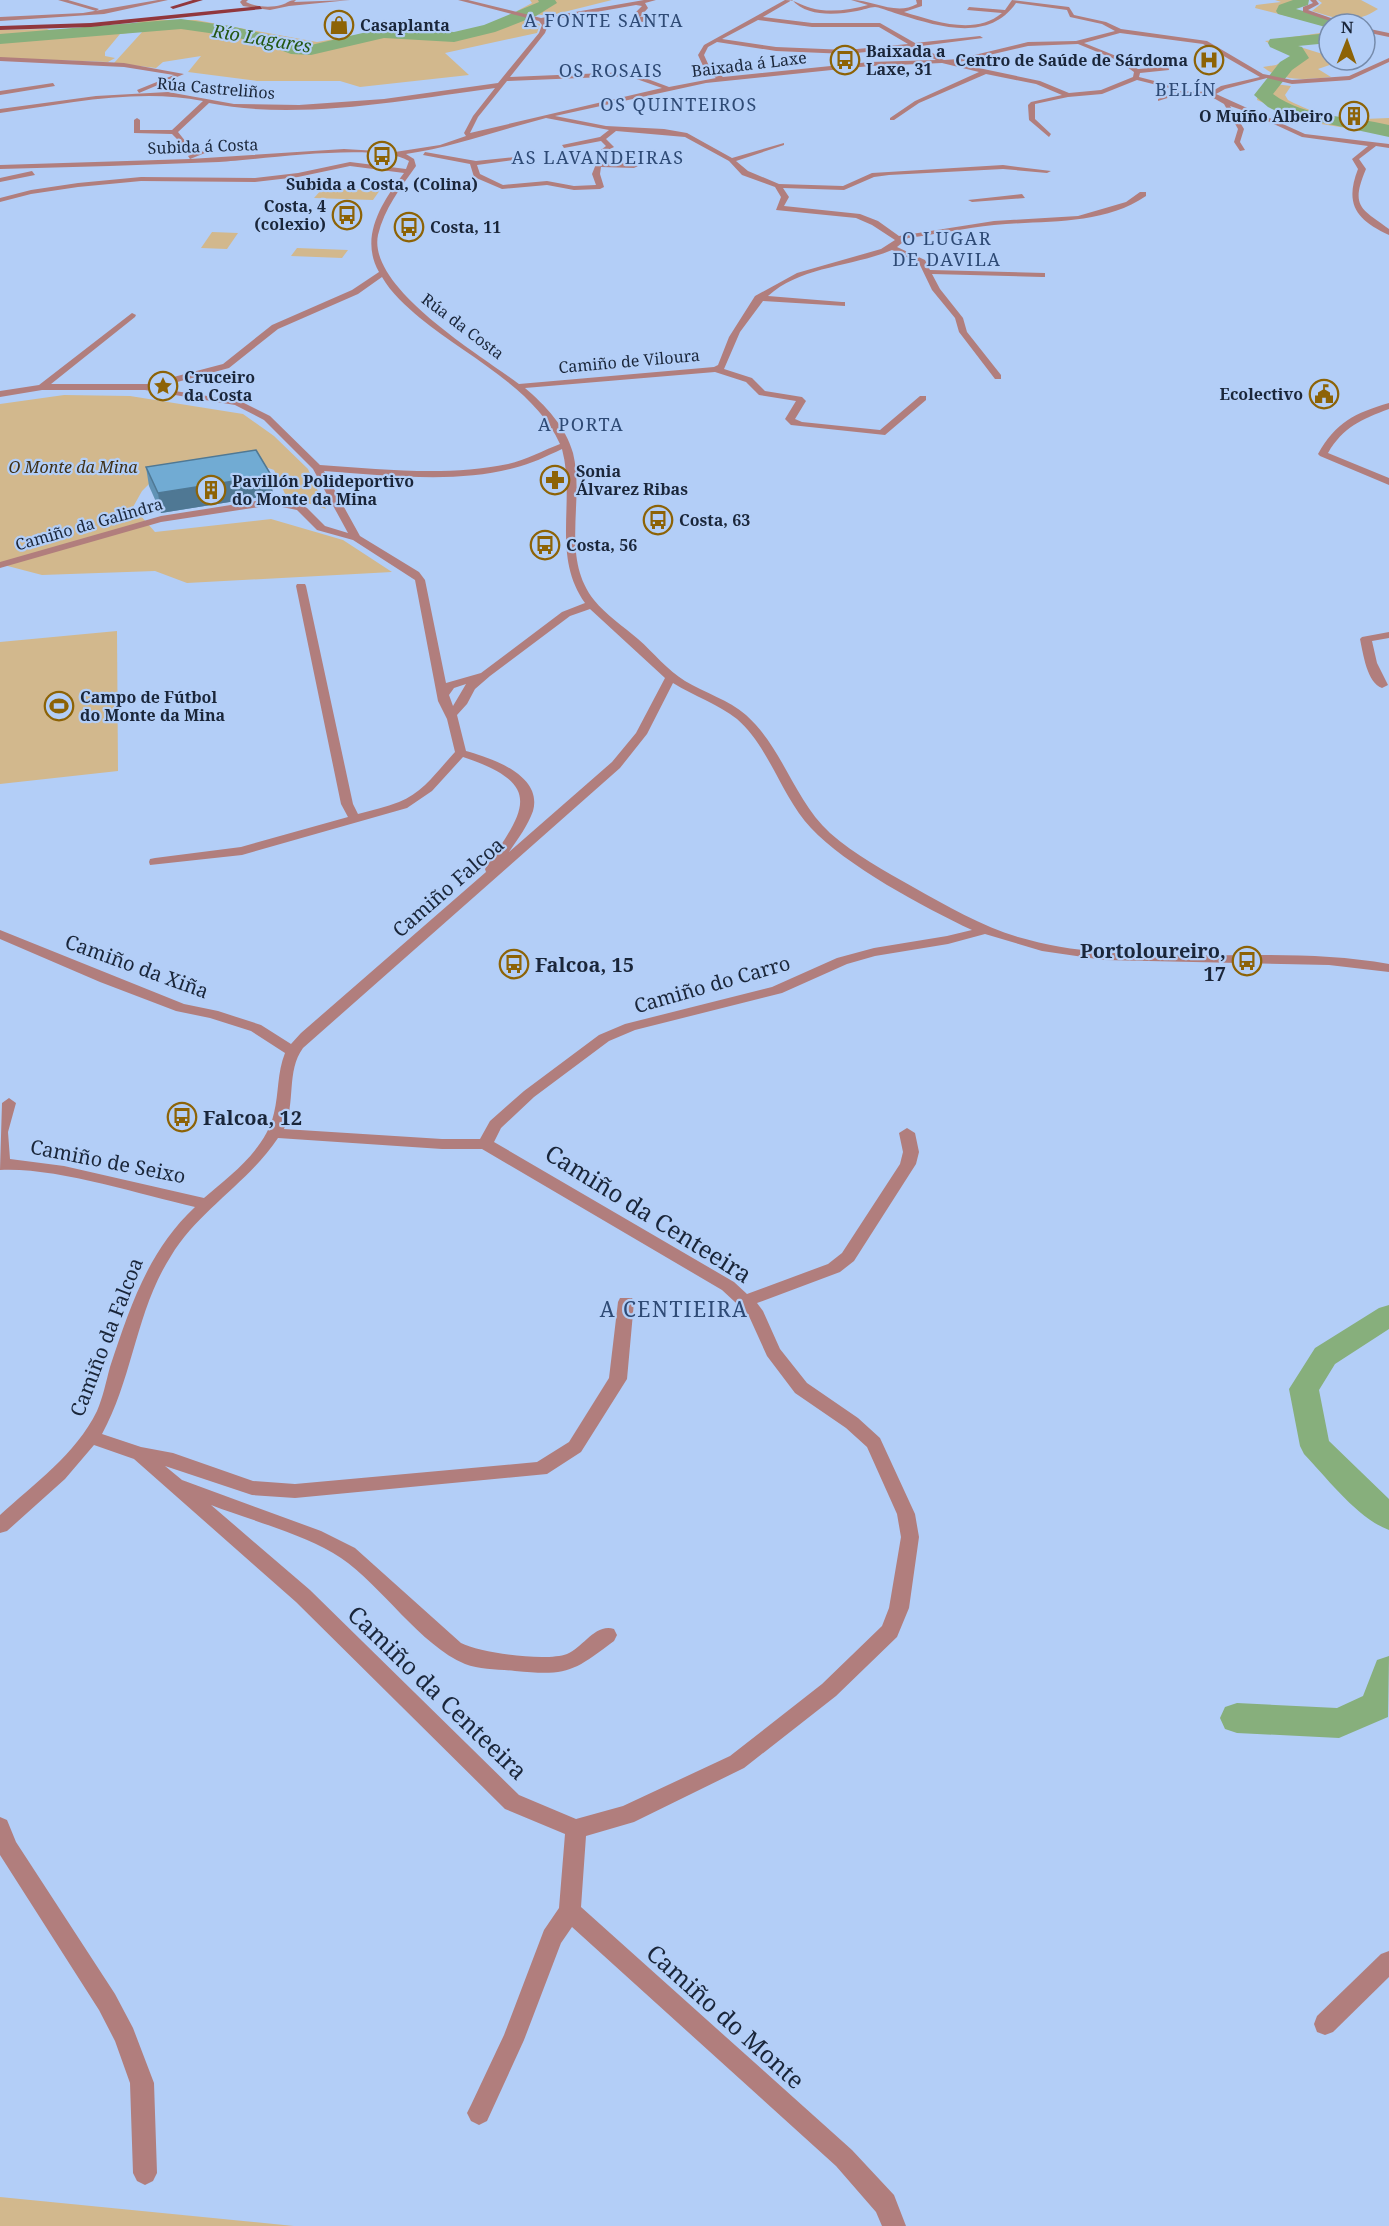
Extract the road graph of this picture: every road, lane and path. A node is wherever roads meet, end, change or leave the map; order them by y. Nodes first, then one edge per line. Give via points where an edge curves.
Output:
1 (61, 0) edge
2 (165, 0) edge
3 (186, 0) edge
4 (200, 0) edge
5 (245, 0) edge
6 (304, 0) edge
7 (347, 0) edge
8 (461, 0) edge
9 (652, 0) edge
10 (789, 0) edge
11 (794, 0) edge
12 (854, 0) edge
13 (919, 0) edge
14 (1313, 0) edge
15 (323, 1) edge
16 (1015, 1) edge
17 (291, 2) edge
18 (972, 2) dead end
19 (636, 3) junction
20 (777, 3) edge
21 (872, 3) junction
22 (260, 8) junction
23 (164, 9) dead end
24 (108, 11) junction
25 (153, 11) dead end
26 (900, 11) junction
27 (1004, 11) junction
28 (664, 15) dead end
29 (1317, 15) edge
30 (758, 18) junction
31 (541, 20) junction
32 (0, 24) edge
33 (1120, 32) junction
34 (980, 38) dead end
35 (715, 40) junction
36 (1080, 43) junction
37 (915, 45) junction
38 (0, 59) edge
39 (1389, 60) edge
40 (944, 62) junction
41 (1161, 63) dead end
42 (704, 65) junction
43 (714, 66) dead end
44 (985, 72) junction
45 (1137, 75) junction
46 (1267, 78) junction
47 (507, 79) junction
48 (721, 79) junction
49 (53, 85) dead end
50 (501, 85) junction
51 (668, 88) junction
52 (0, 93) edge
53 (1176, 93) junction
54 (1212, 94) junction
55 (1068, 95) junction
56 (121, 96) junction
57 (1160, 100) dead end
58 (207, 101) junction
59 (1226, 105) junction
60 (70, 109) dead end
61 (0, 111) edge
62 (549, 117) junction
63 (892, 119) dead end
64 (137, 120) dead end
65 (614, 129) junction
66 (174, 132) junction
67 (1049, 135) dead end
68 (470, 137) junction
69 (602, 139) junction
70 (1376, 143) junction
71 (564, 146) dead end
72 (1389, 146) edge
73 (782, 147) dead end
74 (604, 150) dead end
75 (1242, 150) dead end
76 (426, 152) junction
77 (396, 154) junction
78 (409, 158) junction
79 (514, 158) dead end
80 (731, 160) junction
81 (164, 162) junction
82 (475, 163) junction
83 (94, 164) junction
84 (634, 166) dead end
85 (0, 167) edge
86 (408, 171) junction
87 (1047, 171) dead end
88 (0, 180) edge
89 (778, 186) junction
90 (1143, 194) dead end
91 (1022, 196) dead end
92 (992, 199) junction
93 (0, 200) edge
94 (972, 200) dead end
95 (998, 208) dead end
96 (1389, 233) edge
97 (898, 238) junction
98 (892, 247) junction
99 (383, 273) junction
100 (928, 273) junction
101 (1042, 275) dead end
102 (758, 298) junction
103 (842, 304) dead end
104 (132, 315) dead end
105 (716, 369) junction
106 (998, 377) dead end
107 (520, 386) junction
108 (42, 387) junction
109 (147, 387) junction
110 (0, 394) edge
111 (923, 398) dead end
112 (1389, 406) edge
113 (565, 445) junction
114 (316, 468) junction
115 (1389, 482) edge
116 (356, 538) junction
117 (0, 565) edge
118 (301, 586) dead end
119 (592, 604) junction
120 (1389, 635) edge
121 (438, 671) junction
122 (671, 677) junction
123 (466, 684) junction
124 (1382, 685) dead end
125 (442, 695) junction
126 (452, 713) junction
127 (461, 753) junction
128 (355, 819) junction
129 (155, 862) dead end
130 (479, 886) junction
131 (986, 930) junction
132 (0, 934) edge
133 (1389, 968) edge
134 (292, 1052) junction
135 (9, 1103) dead end
136 (0, 1132) edge
137 (274, 1133) junction
138 (907, 1133) dead end
139 (485, 1144) junction
140 (1, 1165) edge
141 (207, 1204) junction
142 (626, 1302) dead end
143 (744, 1302) junction
144 (90, 1437) junction
145 (140, 1454) junction
146 (174, 1484) junction
147 (0, 1526) edge
148 (607, 1635) dead end
149 (0, 1827) edge
150 (576, 1829) junction
151 (570, 1911) junction
152 (1389, 1962) edge
153 (1325, 2024) dead end
154 (479, 2113) dead end
155 (145, 2173) dead end
156 (894, 2226) edge

1 - 24 street
2 - 24 street
3 - 32 main road via 107,15
4 - 23 main road
5 - 22 street via 245,5
6 - 15 street
7 - 15 street
8 - 31 street
9 - 19 street
10 - 20 street
11 - 21 street via 801,8 824,11 854,10 870,7
12 - 21 street
13 - 26 street via 920,4 913,9
14 - 29 street via 1316,4 1305,11
15 - 17 street
16 - 27 street
16 - 33 street via 1069,9 1072,16 1104,23
17 - 22 street
18 - 27 street via 967,11
19 - 28 street via 645,5 637,18
19 - 31 street
20 - 30 street
21 - 26 street
22 - 32 main road via 91,25
24 - 32 street
25 - 32 main road via 79,21
26 - 27 street via 960,27 994,21
30 - 35 street
30 - 37 street via 812,25 880,25
31 - 47 street via 545,25 542,33
33 - 36 street, Baixada á Laxe
33 - 46 street, Baixada á Laxe via 1205,42
34 - 37 street
35 - 37 street via 776,49 847,52
35 - 42 street via 702,52
36 - 40 street, Baixada á Laxe via 1028,44 973,59
36 - 45 street via 1119,59
37 - 40 street
38 - 56 street via 124,65 181,74
39 - 46 street via 1350,78
40 - 44 street
40 - 48 street, Baixada á Laxe via 870,64
41 - 45 street via 1167,69
42 - 43 street
42 - 48 street
44 - 55 street via 1038,82
44 - 63 street via 917,102
45 - 53 street via 1172,86
45 - 55 street via 1102,92
46 - 54 street via 1222,87
47 - 50 street
47 - 51 street via 629,74
48 - 51 street, Baixada á Laxe
49 - 52 street
50 - 58 street, Rúa Castreliños via 299,108
50 - 68 street via 470,124
51 - 62 street, Baixada á Laxe
53 - 54 street
53 - 57 street
54 - 59 street
55 - 67 street via 1031,105 1035,124
56 - 58 street, Rúa Castreliños via 175,94
56 - 60 street
56 - 61 street, Rúa Castreliños
58 - 66 street
59 - 70 street via 1254,112 1304,136
59 - 75 street via 1241,129 1237,142
62 - 65 street
62 - 68 street, Baixada á Laxe
64 - 66 street via 136,132
65 - 69 street
65 - 80 street via 687,135
66 - 81 street via 202,153
68 - 76 street, Baixada á Laxe
69 - 71 street
69 - 74 street via 611,147
70 - 72 street
70 - 96 street via 1355,159 1362,169 1354,198 1362,214
73 - 80 street
76 - 77 street, Baixada á Laxe
76 - 78 street, Baixada á Laxe
76 - 78 street
76 - 82 street
77 - 78 street, Subida á Costa
77 - 81 street, Subida á Costa via 323,153
78 - 86 street, Rúa da Costa via 412,166
79 - 82 street
80 - 89 street via 745,173
81 - 83 street, Subida á Costa
82 - 84 street via 477,175 502,187 547,183 600,187 597,165
83 - 85 street, Subida á Costa
83 - 88 street
86 - 93 street via 350,164 298,176 255,180 173,178 88,184
86 - 99 street, Rúa da Costa via 391,195 374,236 373,252
87 - 89 street via 1003,167 920,171 872,175 844,188
89 - 97 street via 785,197 779,208 857,216
90 - 97 street via 1129,204 1078,218 1004,219
91 - 92 street
92 - 94 street
92 - 95 street
97 - 98 street
98 - 100 street via 918,258
98 - 102 street, Camiño de Viloura via 790,279
99 - 107 street, Rúa da Costa via 406,302 452,341
99 - 109 street via 355,292 275,327 225,366
100 - 101 street
100 - 106 street via 936,290 959,318 963,332
102 - 103 street
102 - 105 street, Camiño de Viloura via 727,344 722,366
104 - 108 street
105 - 107 street, Camiño de Viloura
105 - 111 street via 749,380 762,393 799,399 790,419 802,425 882,432
107 - 113 street, Rúa da Costa via 550,418
108 - 109 street
108 - 110 street
109 - 114 street, Camiño da Galindra via 246,407 267,418
112 - 115 street via 1346,422 1323,454
113 - 114 street via 512,466 458,473
113 - 119 street, Rúa da Costa via 571,477 569,547 577,575
114 - 116 street, Camiño da Galindra
116 - 117 street, Camiño da Galindra via 317,525 309,513 297,507 256,503 156,520
116 - 121 street, Camiño da Galindra via 420,580
118 - 128 street via 347,804
119 - 122 street, Rúa da Costa
119 - 123 street via 566,614 486,674
120 - 124 street via 1366,639 1371,663
121 - 123 street
121 - 125 street, Camiño da Galindra
122 - 130 street, Camiño Falcoa via 641,734 616,765
122 - 131 street, Rúa da Costa via 741,717 823,834 887,877
123 - 125 street via 450,686
123 - 126 street via 463,702
125 - 126 street, Camiño da Galindra
126 - 127 street, Camiño da Galindra
127 - 128 street via 419,798
127 - 130 street via 500,766 524,790 528,802 525,814
128 - 129 street via 242,851
130 - 134 street, Camiño Falcoa
131 - 133 street, Rúa da Costa via 1032,944 1108,957 1352,962
131 - 139 street, Camiño do Carro via 842,961 777,990 604,1038 495,1125
132 - 134 street, Camiño da Xiña via 181,1008 256,1028
134 - 137 street via 283,1112
135 - 136 street
136 - 140 street
137 - 139 street, Camiño da Centeeira
137 - 141 street, Camiño da Falcoa via 242,1173
138 - 143 street via 911,1152 908,1164 848,1257 834,1268
139 - 143 street, Camiño da Centeeira via 728,1287
140 - 141 street, Camiño de Seixo via 64,1171
141 - 144 street, Camiño da Falcoa via 180,1232 155,1268 105,1411
142 - 145 street, Camiño da Centeeira via 618,1379 575,1447 541,1469 296,1491 252,1488 173,1460
143 - 150 street, Camiño da Centeeira via 755,1311 773,1352 801,1388 874,1443 906,1514 910,1537 898,1608 890,1631 829,1690 737,1762 627,1815
144 - 145 street, Camiño da Centeeira
144 - 147 street, Camiño da Falcoa via 73,1459
145 - 146 street, Camiño da Centeeira
146 - 148 street, Camiño da Centeeira via 314,1536 348,1553 454,1649 472,1658 548,1666 573,1661
146 - 150 street, Camiño da Centeeira via 303,1596 512,1802
149 - 155 street via 7,1847 125,2036 142,2084
150 - 151 street
151 - 154 street via 552,1937 513,2040
151 - 156 street, Camiño do Monte via 844,2158 885,2204
152 - 153 street

